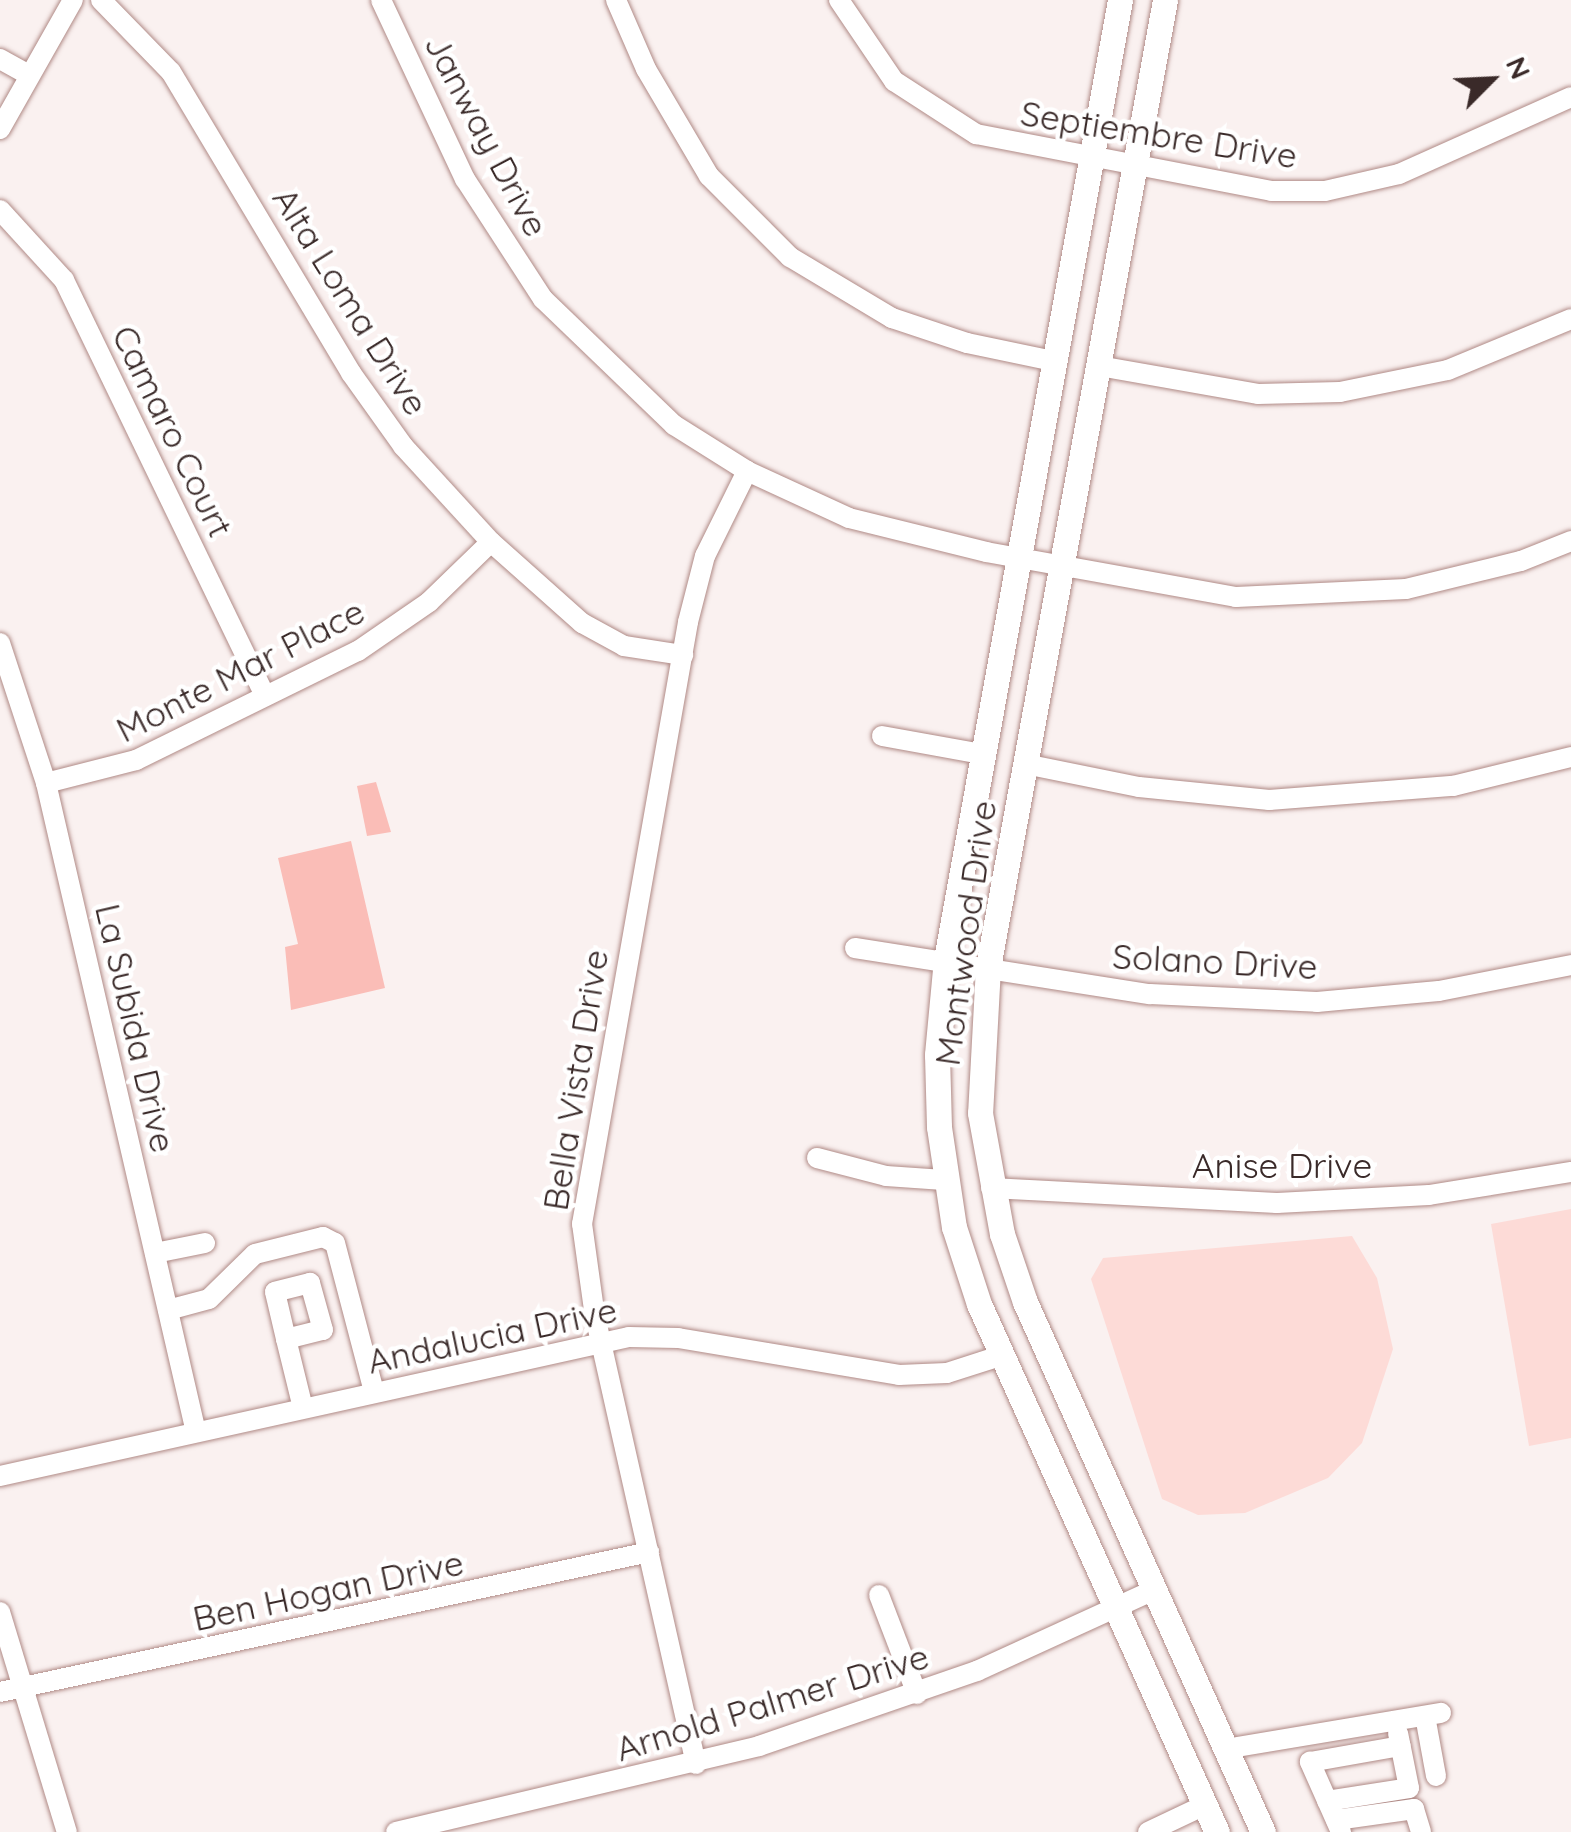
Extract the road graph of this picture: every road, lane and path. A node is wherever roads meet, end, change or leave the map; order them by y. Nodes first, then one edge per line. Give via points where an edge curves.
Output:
1 (74, 0) edge
2 (101, 0) edge
3 (381, 0) edge
4 (616, 0) edge
5 (838, 0) edge
6 (1120, 0) edge
7 (1164, 0) edge
8 (0, 58) edge
9 (27, 74) junction
10 (1571, 96) edge
11 (0, 129) edge
12 (1092, 161) junction
13 (1134, 166) junction
14 (0, 210) edge
15 (1571, 319) edge
16 (1053, 360) junction
17 (1099, 366) junction
18 (747, 471) junction
19 (1571, 541) edge
20 (491, 542) junction
21 (1017, 556) junction
22 (1059, 566) junction
23 (0, 643) edge
24 (684, 655) junction
25 (266, 696) junction
26 (882, 736) dead end
27 (982, 754) junction
28 (1571, 757) edge
29 (1025, 764) junction
30 (46, 782) junction
31 (855, 948) dead end
32 (946, 959) junction
33 (1571, 966) edge
34 (988, 968) junction
35 (817, 1158) dead end
36 (1571, 1172) edge
37 (944, 1180) junction
38 (992, 1188) junction
39 (205, 1243) dead end
40 (154, 1254) junction
41 (168, 1310) junction
42 (286, 1339) dead end
43 (602, 1342) junction
44 (1000, 1356) junction
45 (374, 1392) junction
46 (303, 1408) junction
47 (196, 1432) junction
48 (0, 1476) edge
49 (649, 1552) junction
50 (1154, 1590) junction
51 (879, 1595) dead end
52 (1116, 1606) junction
53 (0, 1612) edge
54 (10, 1691) edge
55 (917, 1694) junction
56 (1396, 1721) junction
57 (1401, 1746) junction
58 (1225, 1748) junction
59 (696, 1764) junction
60 (1436, 1776) dead end
61 (1205, 1805) junction
62 (1335, 1818) edge
63 (67, 1832) edge
64 (396, 1832) edge
65 (1148, 1832) edge
66 (1217, 1832) edge
67 (1263, 1832) edge
68 (1421, 1832) edge

1 - 9 street
2 - 20 street, Alta Loma Drive via 171,72 378,414
3 - 18 street, Janway Drive via 465,179 544,299 631,389
4 - 16 street via 646,69 709,176 790,257 892,318 967,343
5 - 12 street, Septiembre Drive via 875,59 932,112 976,134
6 - 12 main road, Montwood Drive
7 - 13 main road, Montwood Drive
8 - 9 street
9 - 11 street
10 - 13 street, Septiembre Drive via 1440,158 1356,186 1270,191
12 - 13 street, Septiembre Drive
12 - 16 main road, Montwood Drive
13 - 17 main road, Montwood Drive
14 - 25 street, Camaro Court via 64,280
15 - 17 street via 1448,370 1340,392 1258,394
16 - 21 main road, Montwood Drive
17 - 22 main road, Montwood Drive
18 - 21 street, Janway Drive via 904,536
18 - 24 street, Bella Vista Drive via 706,556
19 - 22 street, Janway Drive via 1464,577 1351,595 1236,596
20 - 24 street, Alta Loma Drive via 602,636 643,652
20 - 25 street, Monte Mar Place via 394,628
21 - 22 street, Janway Drive
21 - 27 main road, Montwood Drive
22 - 29 main road, Montwood Drive
23 - 30 street, La Subida Drive
24 - 43 street, Bella Vista Drive via 584,1198 586,1262
25 - 30 street, Monte Mar Place via 136,760
26 - 27 street
27 - 32 main road, Montwood Drive
28 - 29 street via 1453,786 1270,800 1139,787
29 - 34 main road, Montwood Drive
30 - 40 street, La Subida Drive
31 - 32 street, Solano Drive
32 - 34 street, Solano Drive
32 - 37 main road, Montwood Drive via 937,1055
33 - 34 street, Solano Drive via 1438,991 1317,1002 1150,994
34 - 38 main road, Montwood Drive via 978,1072
35 - 37 street via 886,1176
36 - 38 street, Anise Drive via 1429,1195 1277,1203
37 - 44 main road, Montwood Drive
38 - 50 main road, Montwood Drive via 1025,1302
39 - 40 street
40 - 41 street, La Subida Drive
41 - 45 street via 209,1299 255,1254 323,1237 335,1243
41 - 47 street, La Subida Drive
42 - 46 street
43 - 44 street, Andalucia Drive via 678,1338 921,1376
43 - 45 street, Andalucia Drive
43 - 49 street, Bella Vista Drive
44 - 52 main road, Montwood Drive
45 - 46 street, Andalucia Drive
46 - 47 street, Andalucia Drive
47 - 48 street, Andalucia Drive
49 - 54 street, Ben Hogan Drive
49 - 59 street, Bella Vista Drive
50 - 52 street, Arnold Palmer Drive
50 - 58 main road, Montwood Drive
51 - 55 street
52 - 55 street, Arnold Palmer Drive
52 - 61 main road, Montwood Drive
53 - 54 street
54 - 63 street
55 - 59 street, Arnold Palmer Drive
56 - 57 street
56 - 58 street
56 - 60 street via 1433,1715
57 - 62 street via 1409,1788
57 - 62 street via 1310,1762
58 - 67 main road, Montwood Drive
59 - 64 street, Arnold Palmer Drive
61 - 65 street
61 - 66 main road, Montwood Drive
62 - 68 street via 1414,1810

